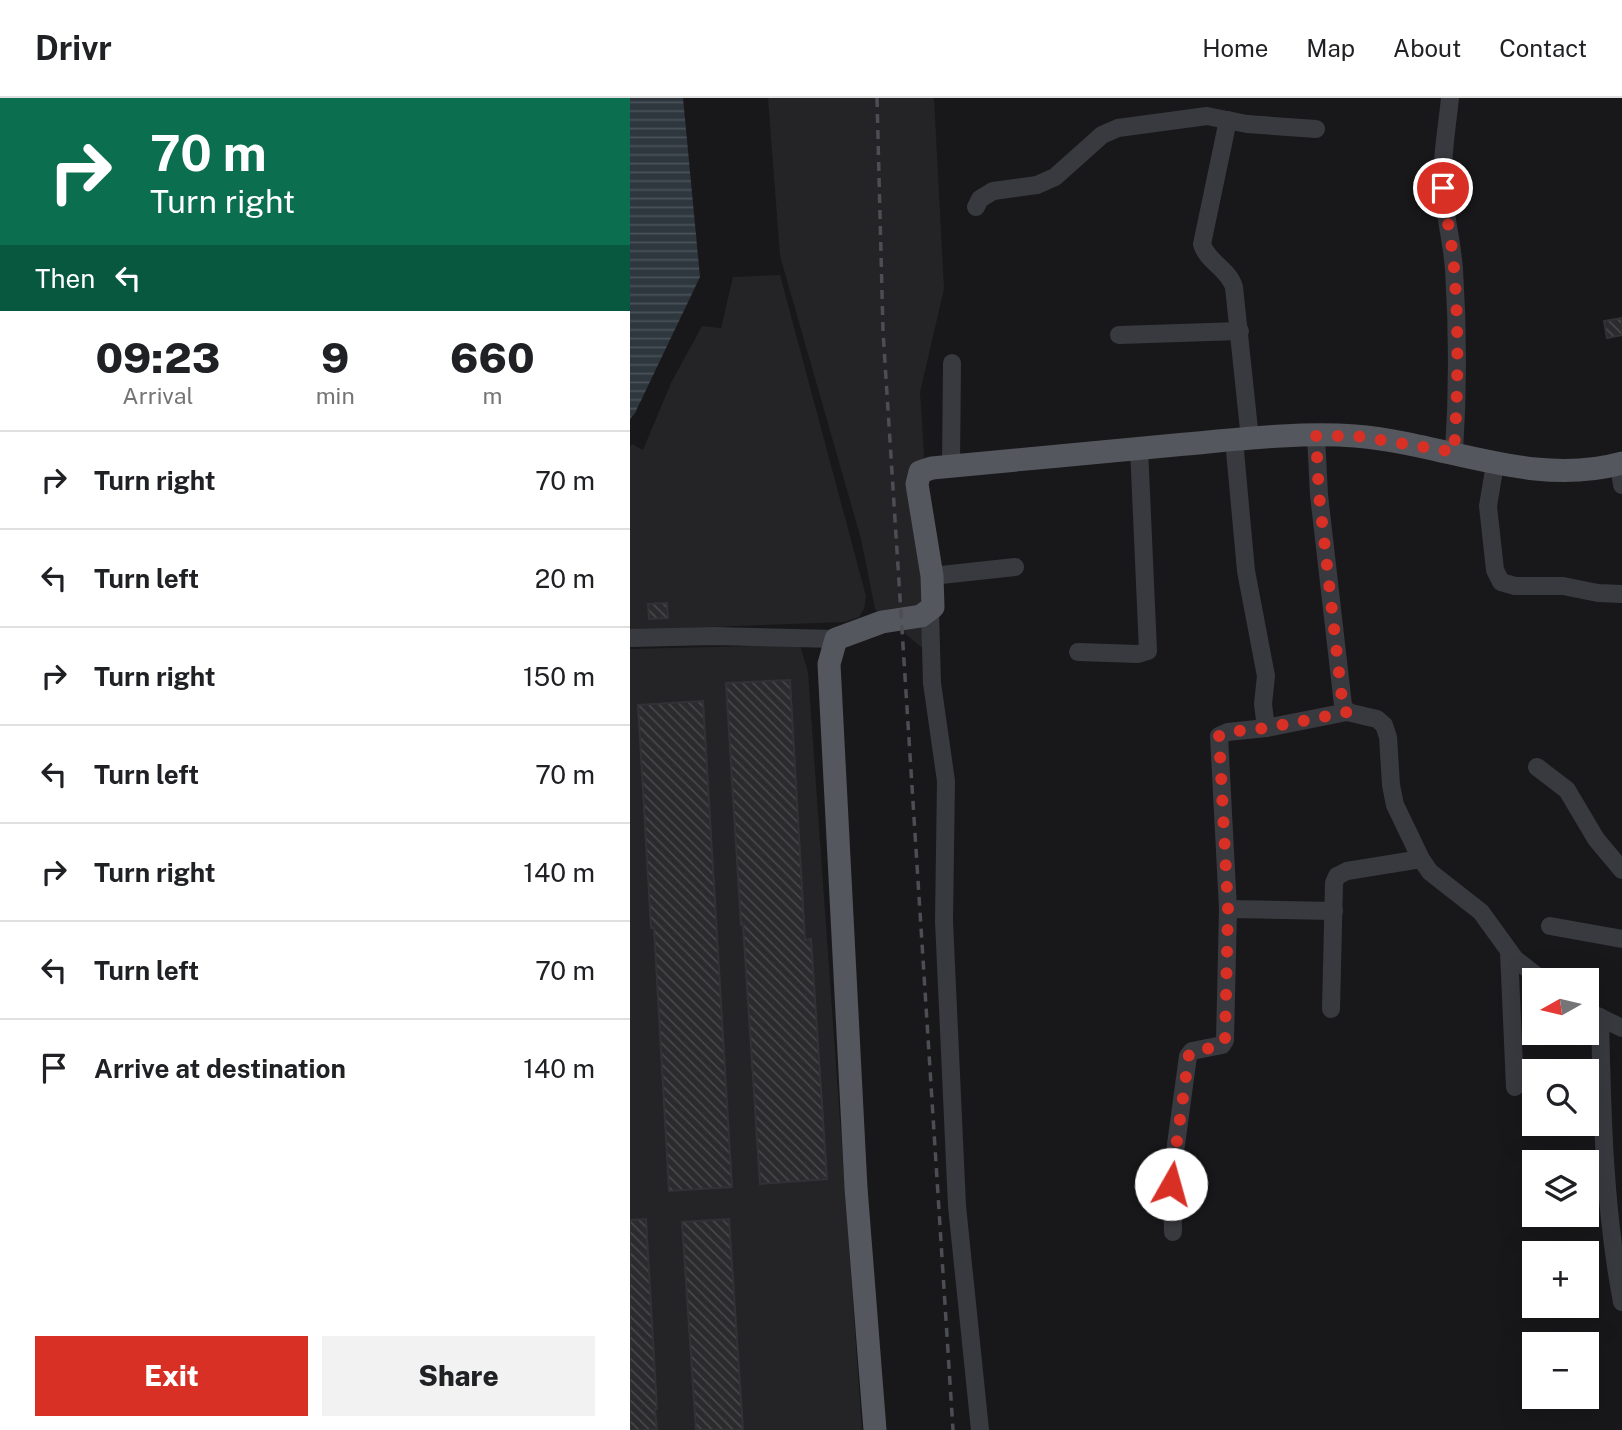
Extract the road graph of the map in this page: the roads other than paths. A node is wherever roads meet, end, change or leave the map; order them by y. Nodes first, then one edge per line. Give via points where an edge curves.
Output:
1 (1450, 98) edge
2 (1228, 120) junction
3 (1316, 129) dead end
4 (976, 207) dead end
5 (1240, 331) junction
6 (1119, 335) dead end
7 (953, 363) dead end
8 (1316, 436) junction
9 (1242, 440) junction
10 (1139, 448) junction
11 (1454, 452) junction
12 (1495, 464) junction
13 (950, 466) junction
14 (1621, 470) edge
15 (1015, 567) dead end
16 (932, 576) junction
17 (1622, 594) edge
18 (930, 611) junction
19 (630, 638) edge
20 (836, 639) junction
21 (1078, 652) dead end
22 (1348, 712) junction
23 (1266, 728) junction
24 (1538, 768) dead end
25 (1420, 859) junction
26 (1622, 870) edge
27 (1228, 909) junction
28 (1334, 911) junction
29 (1550, 926) dead end
30 (1622, 939) edge
31 (1509, 952) junction
32 (1528, 968) edge
33 (1331, 1009) dead end
34 (1600, 1017) edge
35 (1622, 1028) edge
36 (1596, 1045) edge
37 (1515, 1087) dead end
38 (1173, 1232) dead end
39 (1622, 1302) edge
40 (875, 1430) edge
41 (980, 1430) edge

1 - 11 street via 1443,171 1457,320
2 - 3 street
2 - 4 street via 1196,117 1109,131 1055,177 1037,185 993,191
2 - 5 street via 1202,243 1233,282
5 - 6 street
5 - 9 street
7 - 13 street
8 - 9 main road
8 - 11 main road via 1356,436
8 - 22 street via 1340,686
9 - 10 main road
9 - 23 street via 1248,589 1266,676
10 - 13 main road
10 - 21 street via 1148,651
11 - 12 main road
12 - 14 main road via 1569,472
12 - 17 street via 1488,506 1495,570 1501,582
13 - 16 main road via 925,469 918,476
15 - 16 street
16 - 18 main road
18 - 20 main road
18 - 41 street via 932,683 946,781 944,921 957,1206
19 - 20 street
20 - 40 main road via 829,676 856,1188
22 - 23 street
22 - 25 street via 1384,725 1392,796
23 - 27 street via 1219,736
24 - 26 street via 1567,790 1596,839
25 - 28 street via 1340,874 1334,883
25 - 31 street via 1437,879 1481,912
27 - 28 street
27 - 38 street via 1225,1040 1220,1046 1189,1054 1172,1174
28 - 33 street
29 - 30 street
31 - 32 street
31 - 37 street
34 - 35 street
36 - 39 street via 1611,1235

